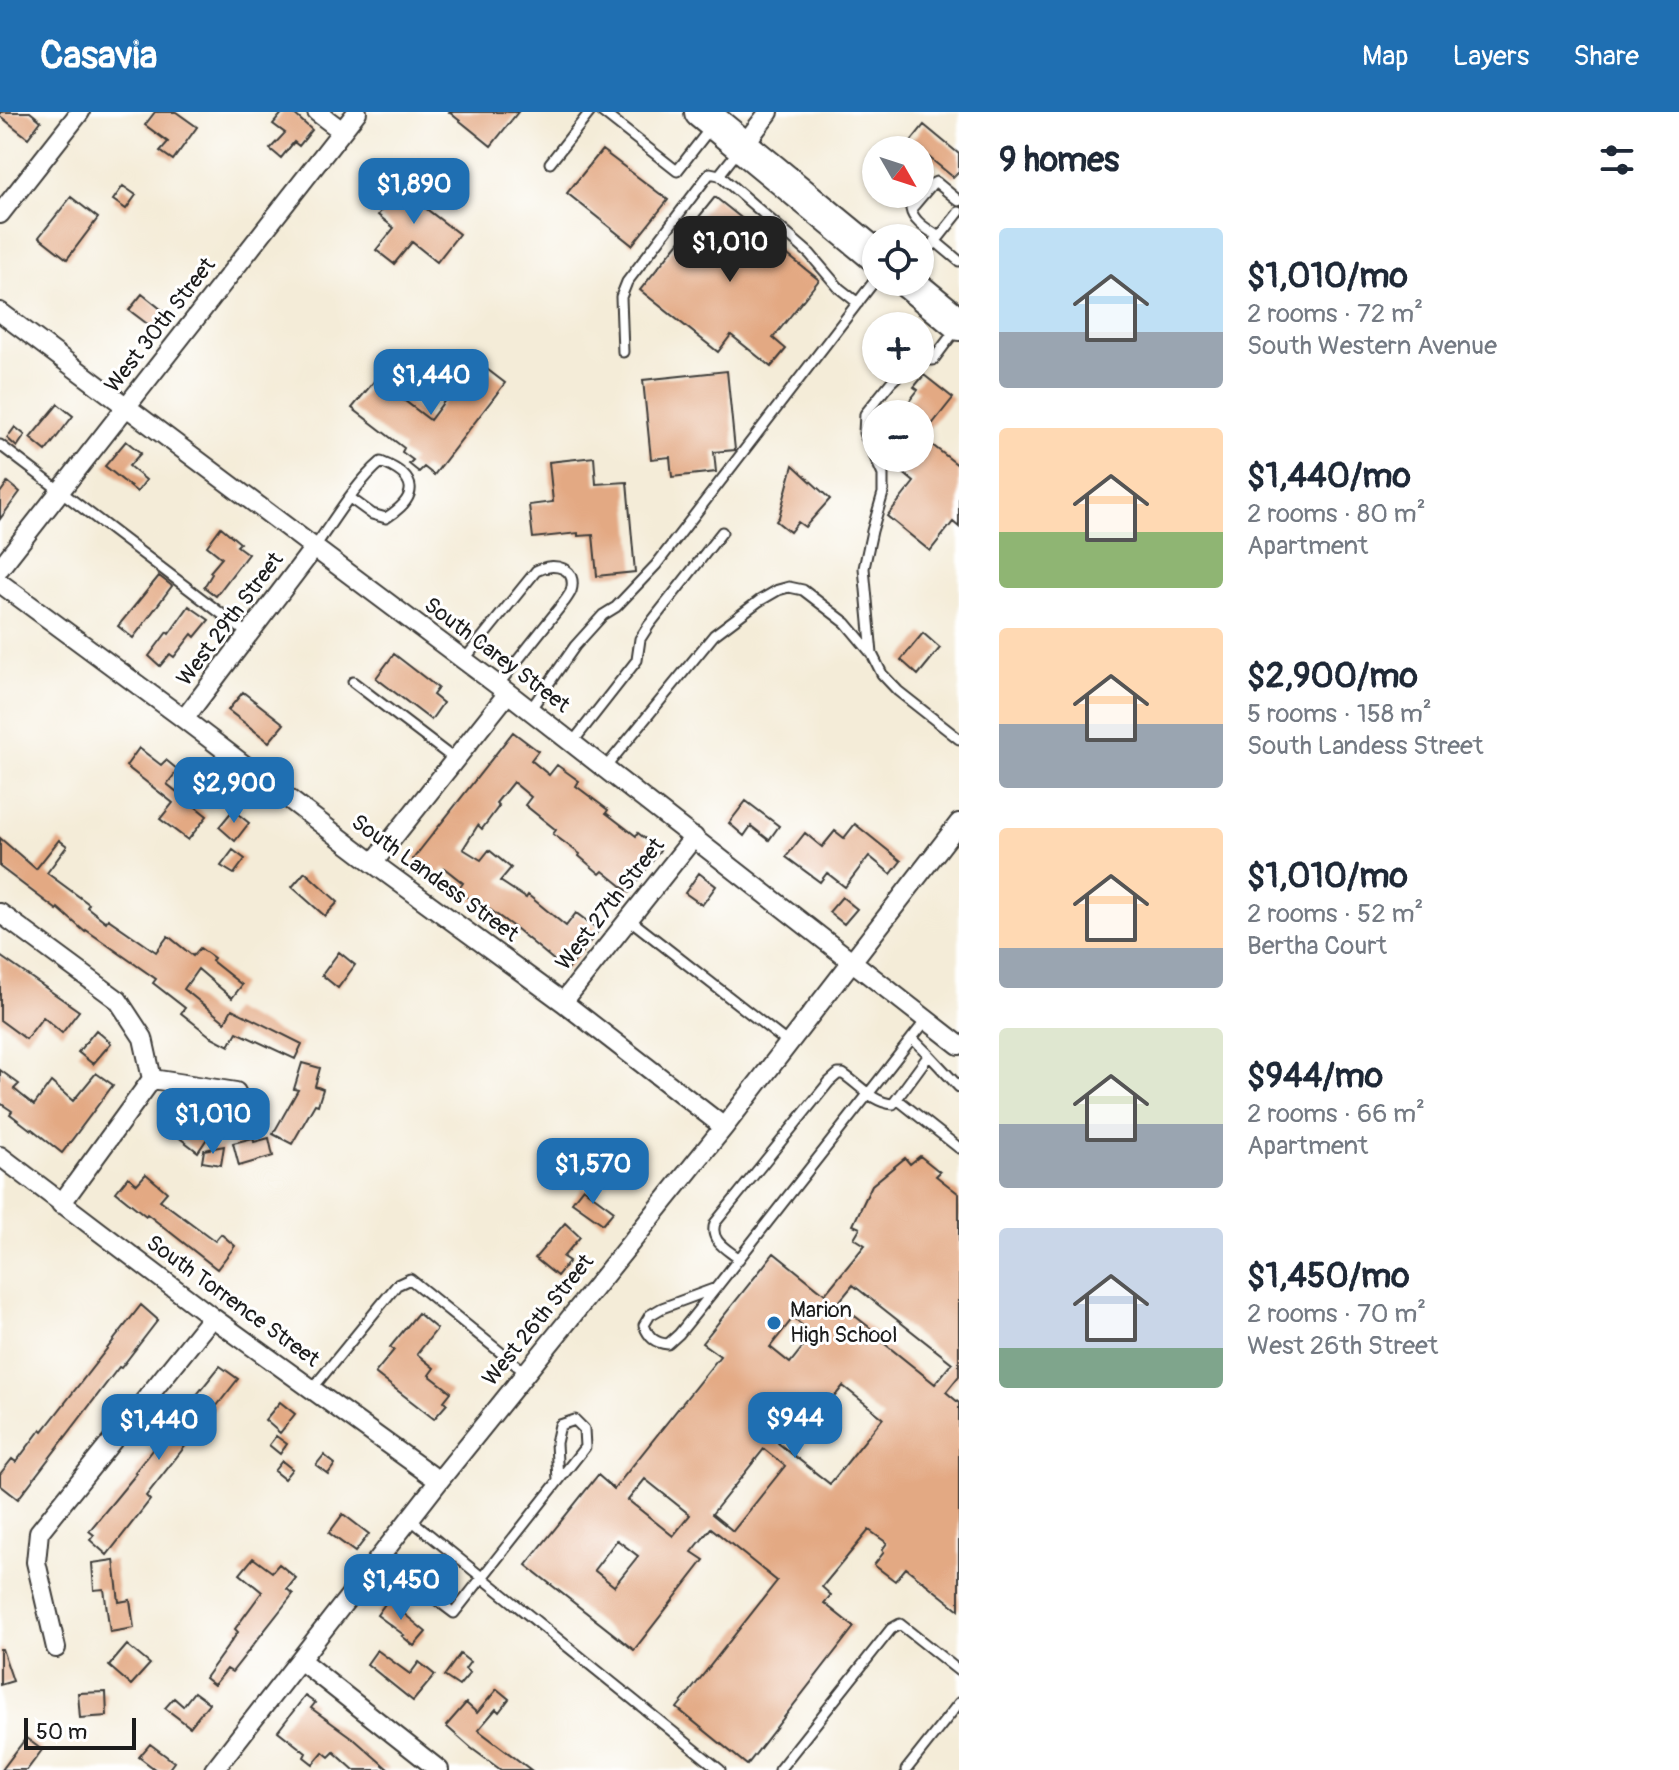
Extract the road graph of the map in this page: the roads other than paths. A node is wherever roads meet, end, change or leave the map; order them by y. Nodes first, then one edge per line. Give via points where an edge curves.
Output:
1 (80, 112) edge
2 (317, 112) edge
3 (357, 112) edge
4 (590, 112) edge
5 (602, 112) edge
6 (769, 112) edge
7 (707, 118) edge
8 (342, 131) junction
9 (743, 146) junction
10 (550, 163) dead end
11 (719, 175) junction
12 (959, 201) edge
13 (959, 212) edge
14 (0, 214) edge
15 (937, 239) junction
16 (934, 243) edge
17 (862, 244) edge
18 (959, 261) edge
19 (863, 296) edge
20 (925, 296) edge
21 (858, 303) junction
22 (0, 312) edge
23 (959, 325) edge
24 (623, 352) dead end
25 (934, 359) edge
26 (889, 384) edge
27 (127, 406) junction
28 (0, 445) edge
29 (60, 492) junction
30 (350, 498) junction
31 (722, 532) dead end
32 (314, 548) junction
33 (0, 568) edge
34 (0, 583) edge
35 (248, 634) junction
36 (872, 654) junction
37 (464, 660) junction
38 (353, 682) dead end
39 (503, 689) junction
40 (530, 710) junction
41 (184, 719) junction
42 (959, 739) edge
43 (572, 743) junction
44 (454, 759) junction
45 (605, 768) junction
46 (959, 823) edge
47 (694, 837) junction
48 (373, 863) junction
49 (0, 913) edge
50 (629, 919) junction
51 (852, 961) junction
52 (563, 1002) junction
53 (927, 1019) junction
54 (912, 1038) junction
55 (788, 1043) junction
56 (959, 1045) edge
57 (929, 1055) junction
58 (152, 1079) junction
59 (959, 1087) edge
60 (236, 1092) dead end
61 (869, 1094) junction
62 (897, 1099) junction
63 (724, 1127) junction
64 (959, 1148) edge
65 (0, 1156) edge
66 (61, 1204) junction
67 (739, 1259) junction
68 (716, 1288) junction
69 (212, 1317) junction
70 (526, 1373) junction
71 (312, 1389) junction
72 (439, 1481) junction
73 (558, 1481) junction
74 (410, 1519) junction
75 (380, 1557) junction
76 (482, 1577) junction
77 (56, 1648) dead end
78 (300, 1660) junction
79 (959, 1671) edge
80 (959, 1703) edge
81 (214, 1770) edge
82 (439, 1770) edge
83 (720, 1770) edge
84 (779, 1770) edge
85 (906, 1770) edge

1 - 14 street
2 - 8 street
3 - 8 street, West 30th Street
4 - 10 lane
5 - 7 lane via 677,171
6 - 9 street
7 - 9 highway
8 - 27 street, West 30th Street
9 - 11 lane
9 - 17 highway
11 - 21 lane
11 - 24 lane via 710,173 627,282 621,297
12 - 15 lane via 936,182 911,209
13 - 15 lane
15 - 16 lane
15 - 18 lane
19 - 21 lane
20 - 23 highway
21 - 40 lane via 656,565 575,646
22 - 27 street, South Carey Street
23 - 25 lane
26 - 36 lane via 865,414 864,433 883,475 864,568
27 - 29 street, West 30th Street
27 - 32 street, South Carey Street
28 - 29 lane
29 - 33 street, West 30th Street
29 - 35 lane
30 - 30 lane via 381,462 394,467 411,486 409,498 386,518
30 - 32 lane
31 - 43 lane via 649,625 637,660
32 - 35 street, West 29th Street
32 - 37 street, South Carey Street
34 - 41 street, South Landess Street
35 - 41 street, West 29th Street
36 - 42 lane via 898,691
36 - 45 lane via 846,623 803,590 778,590 714,635
37 - 39 street, South Carey Street
37 - 39 lane via 536,571 563,568 572,581 571,591
38 - 44 lane
39 - 40 street, South Carey Street
39 - 44 street
40 - 43 street, South Carey Street
41 - 48 street, South Landess Street
43 - 45 street, South Carey Street
44 - 48 street
45 - 47 street, South Carey Street
46 - 51 street, West 26th Street
47 - 50 street, West 27th Street
47 - 51 street, South Carey Street
48 - 52 street, South Landess Street
49 - 58 street via 118,1000 143,1038
50 - 52 street, West 27th Street
50 - 55 lane
51 - 53 street, South Carey Street
51 - 55 street, West 26th Street
52 - 63 street, South Landess Street
53 - 54 lane
53 - 56 street, South Carey Street
54 - 57 lane
54 - 61 lane
55 - 63 street, West 26th Street
57 - 59 lane
57 - 62 lane
58 - 60 street
58 - 66 street
61 - 62 lane via 888,1104
61 - 67 lane
61 - 67 lane via 838,1074 715,1223 715,1238
62 - 64 lane
63 - 70 street, West 26th Street
65 - 66 street, South Torrence Street
66 - 69 street, South Torrence Street
67 - 68 lane
68 - 68 lane via 668,1344 648,1335 644,1325 650,1315
69 - 71 street, South Torrence Street
69 - 77 street via 39,1532 36,1562
70 - 71 lane via 410,1279 397,1285
70 - 72 street, West 26th Street
71 - 72 street, South Torrence Street
72 - 74 street, West 26th Street
73 - 73 lane via 585,1447 584,1429 575,1420 560,1425
73 - 76 lane
74 - 75 street, West 26th Street
74 - 76 lane
75 - 76 lane via 454,1613
75 - 78 street, West 26th Street
76 - 83 lane
78 - 81 street, West 26th Street
78 - 82 street
79 - 84 lane via 900,1624
80 - 85 lane

